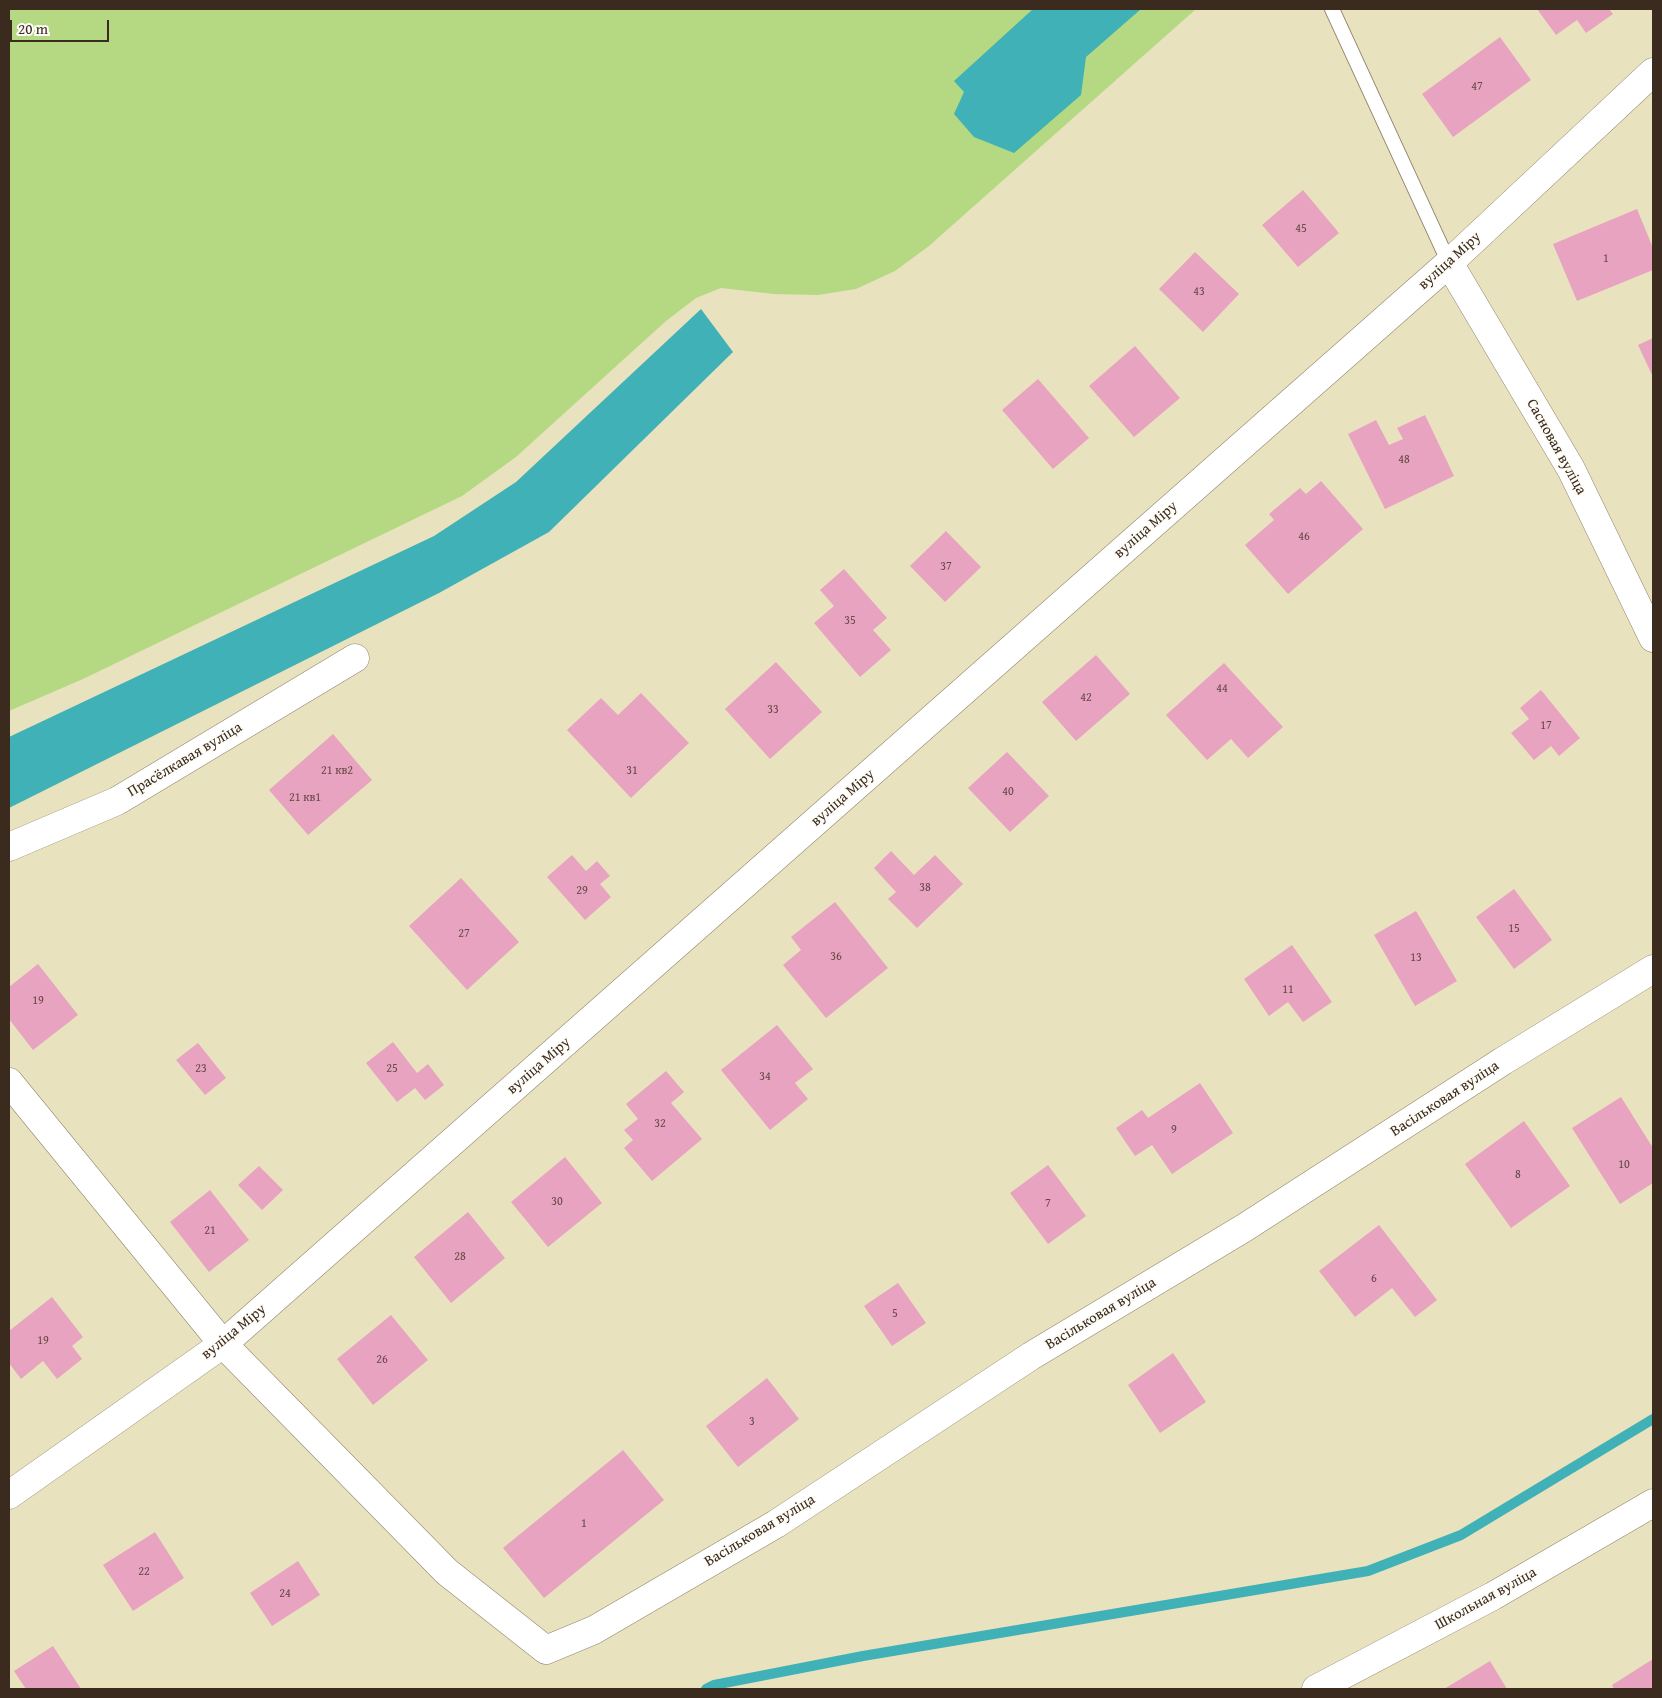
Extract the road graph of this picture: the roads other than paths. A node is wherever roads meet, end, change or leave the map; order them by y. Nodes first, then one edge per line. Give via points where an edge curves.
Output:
1 (1332, 9) edge
2 (1653, 72) edge
3 (1449, 263) junction
4 (1653, 638) edge
5 (355, 658) dead end
6 (9, 847) edge
7 (1653, 969) edge
8 (9, 1082) edge
9 (222, 1344) junction
10 (9, 1495) edge
11 (1653, 1503) edge
12 (1316, 1689) edge

1 - 3 lane
2 - 3 street, вуліца Міру
3 - 4 street, Сасновая вуліца via 1571,469
3 - 9 street, вуліца Міру
5 - 6 street, Прасёлкавая вуліца via 117,801
7 - 9 street, Васільковая вуліца via 1503,1061 1244,1228 1031,1356 776,1524 594,1630 546,1650 447,1572
8 - 9 street
9 - 10 street, вуліца Міру
11 - 12 street, Школьная вуліца via 1493,1596

